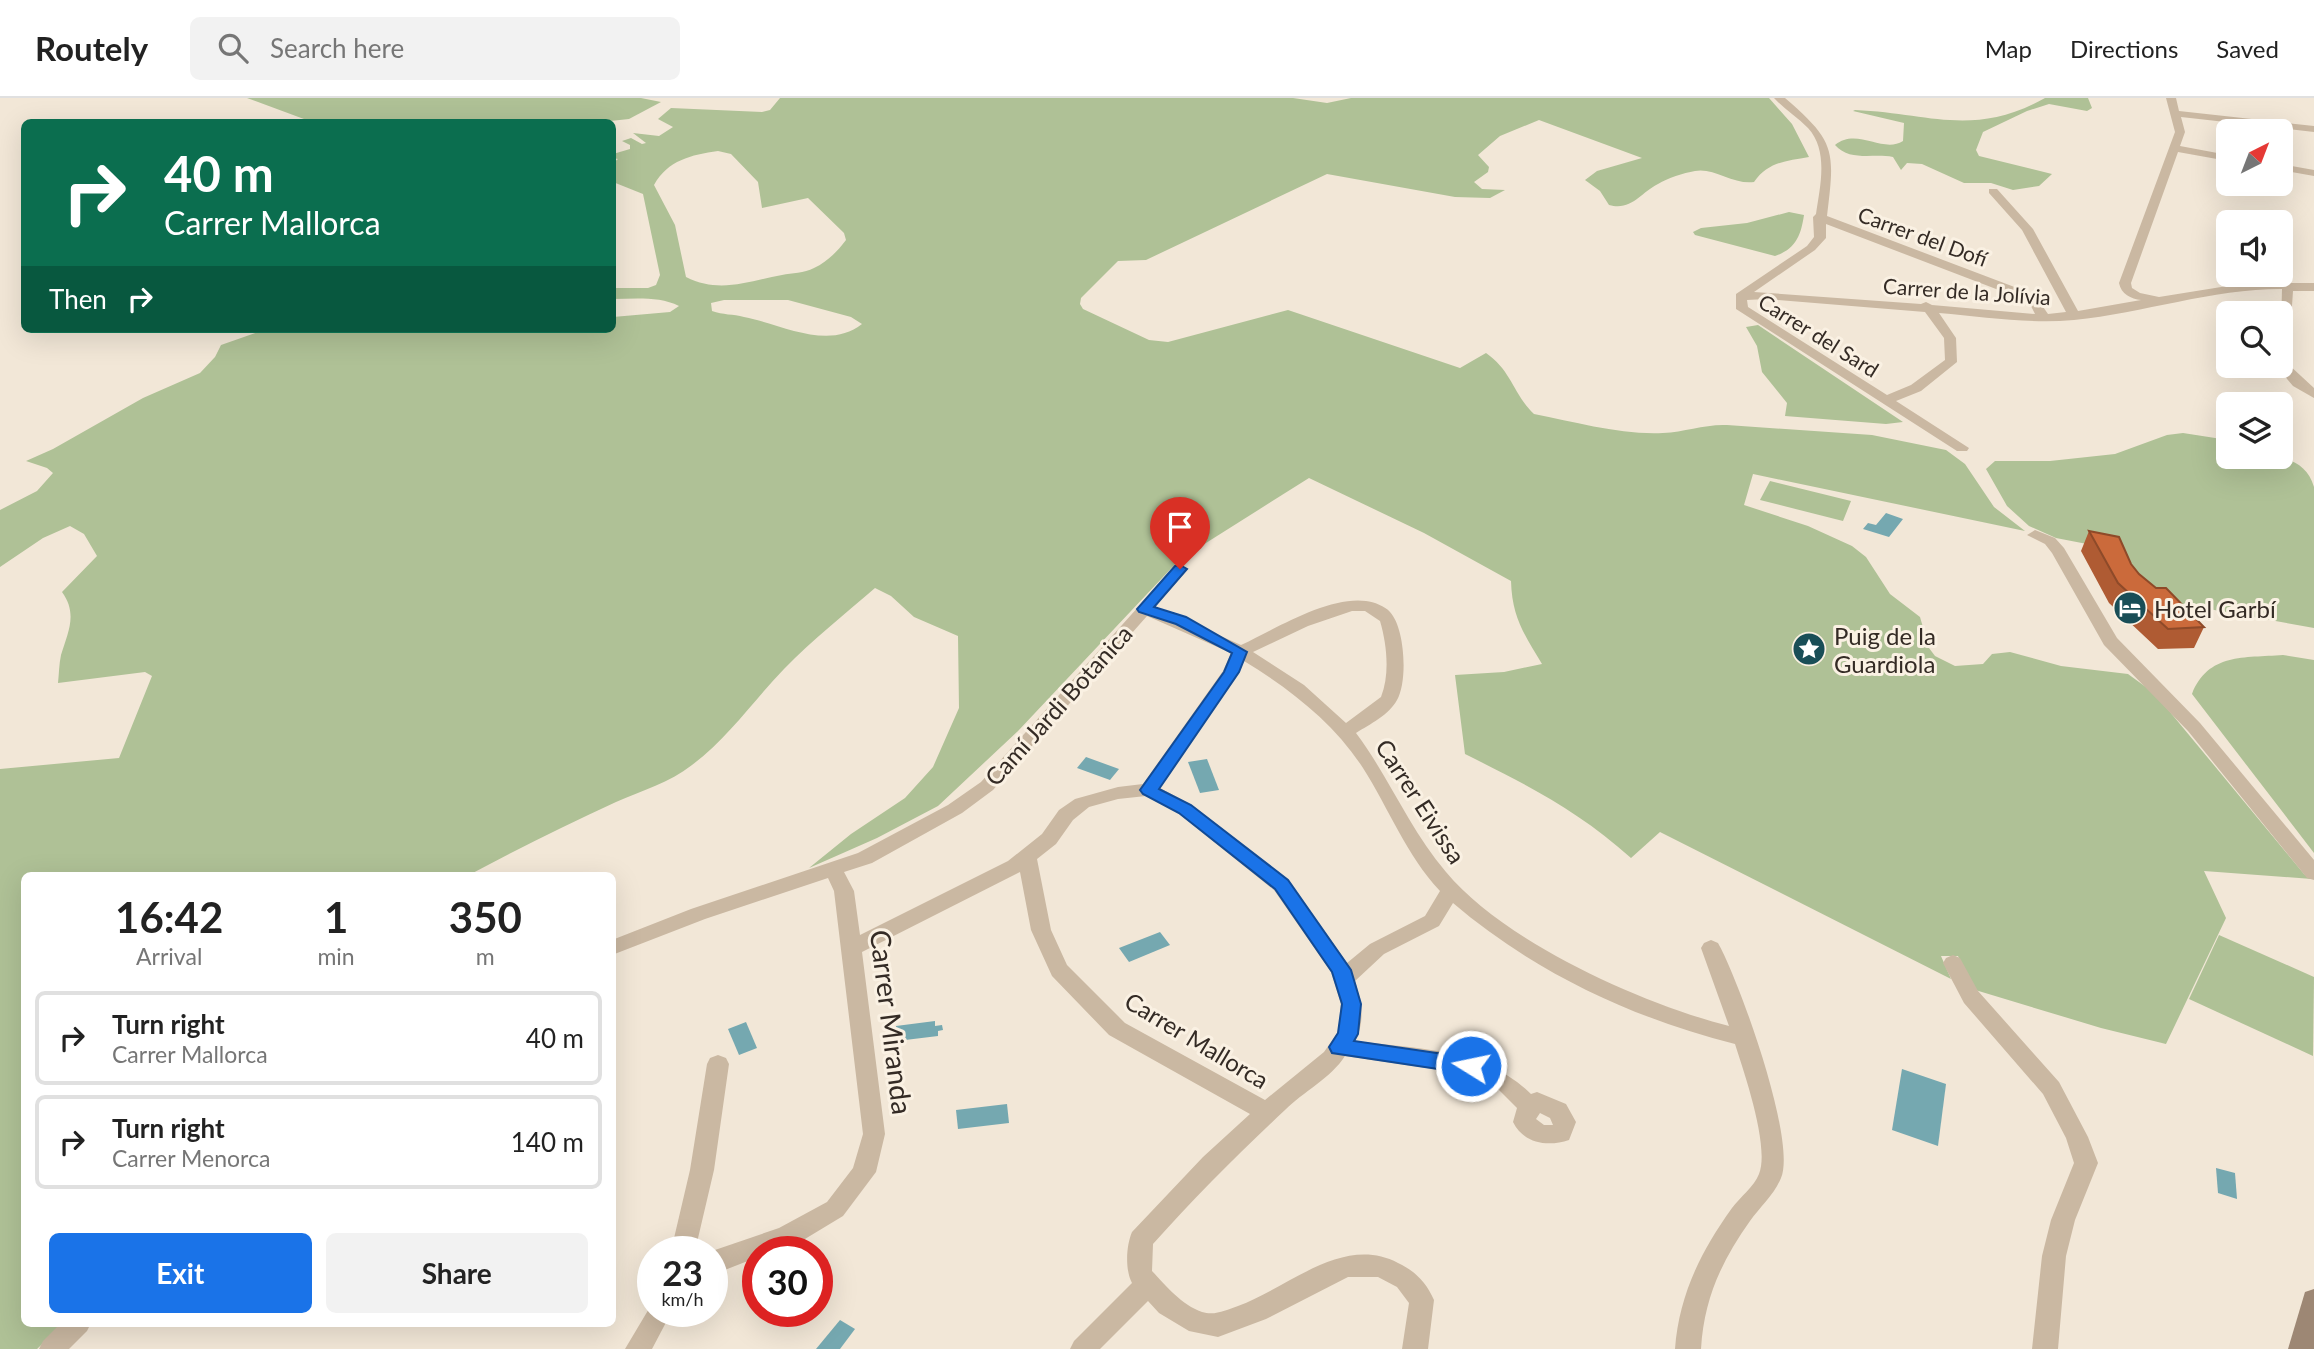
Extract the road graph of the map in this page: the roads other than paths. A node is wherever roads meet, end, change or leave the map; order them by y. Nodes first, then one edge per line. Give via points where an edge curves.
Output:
1 (1779, 98) edge
2 (2171, 98) edge
3 (2175, 113) junction
4 (2314, 129) edge
5 (2174, 148) junction
6 (2216, 156) edge
7 (2293, 169) edge
8 (2314, 173) edge
9 (1993, 191) dead end
10 (1819, 217) junction
11 (2314, 287) edge
12 (2126, 289) junction
13 (2290, 291) junction
14 (1740, 298) junction
15 (2157, 299) junction
16 (1926, 306) junction
17 (2112, 310) junction
18 (2074, 316) junction
19 (2042, 318) junction
20 (2314, 394) edge
21 (1885, 400) junction
22 (1962, 448) dead end
23 (2035, 534) dead end
24 (1180, 569) dead end
25 (1144, 609) junction
26 (1240, 652) junction
27 (1346, 732) junction
28 (1149, 790) junction
29 (1027, 857) junction
30 (832, 867) junction
31 (2314, 873) edge
32 (1451, 890) junction
33 (616, 946) edge
34 (850, 948) junction
35 (1711, 948) dead end
36 (1953, 962) dead end
37 (1344, 978) junction
38 (1744, 1038) junction
39 (1339, 1047) junction
40 (718, 1065) dead end
41 (1530, 1107) dead end
42 (1267, 1112) junction
43 (687, 1236) edge
44 (728, 1255) edge
45 (1148, 1284) junction
46 (2314, 1300) edge
47 (74, 1327) edge
48 (651, 1327) edge
49 (52, 1349) edge
50 (638, 1349) edge
51 (1083, 1349) edge
52 (1415, 1349) edge
53 (1688, 1349) edge
54 (2045, 1349) edge
55 (2301, 1349) edge

1 - 10 street, Carrer del Sard via 1818,135 1824,148 1828,164
2 - 3 street
3 - 4 street
3 - 5 street via 2180,132
5 - 6 street
5 - 12 street via 2127,274
7 - 8 street
9 - 18 street via 2027,229
10 - 14 street, Carrer del Sard via 1820,238 1811,248
10 - 19 street, Carrer del Dofí via 2021,294 2035,304
11 - 13 street
12 - 15 street via 2136,296
12 - 17 street
13 - 15 street, Carrer de la Jolívia via 2259,286
13 - 20 street via 2282,365
14 - 16 street, Carrer de la Jolívia via 1766,295
14 - 21 street, Carrer del Sard via 1742,309
15 - 17 street, Carrer de la Jolívia
16 - 19 street, Carrer de la Jolívia
16 - 21 street via 1948,330 1955,348 1951,362 1916,388
17 - 18 street, Carrer de la Jolívia
18 - 19 street, Carrer de la Jolívia
21 - 22 street, Carrer del Sard
23 - 31 street via 2059,551 2110,641 2194,727
24 - 25 street, Camí Jardi Botanica
25 - 26 street, Carrer Eivissa via 1181,621
25 - 30 street, Camí Jardi Botanica via 987,786 955,809 865,858
26 - 27 street, Carrer Eivissa via 1270,668
26 - 27 street via 1337,608 1366,606 1384,615 1394,659 1389,699
26 - 28 street
27 - 32 street, Carrer Eivissa via 1427,861
28 - 29 street via 1082,803
28 - 37 street via 1185,809 1282,884
29 - 34 street
29 - 42 street, Carrer Mallorca via 1041,930 1059,970 1116,1029
30 - 33 street, Camí Jardi Botanica
30 - 34 street, Carrer Miranda via 844,891
32 - 37 street via 1432,921 1377,949
32 - 38 street, Carrer Eivissa via 1556,965 1668,1017
34 - 44 street, Carrer Miranda via 874,1134 864,1172 835,1209 786,1237
35 - 38 street
36 - 54 street via 1971,997 2051,1088 2085,1163 2054,1256
37 - 39 street via 1352,1004 1348,1034
38 - 53 street via 1770,1135 1771,1174 1710,1258 1688,1318
39 - 41 street via 1471,1066 1506,1083
39 - 42 street
40 - 43 street
42 - 45 street via 1141,1240 1140,1275
45 - 51 street
45 - 52 street via 1168,1305 1198,1323 1218,1325 1346,1266 1381,1266 1406,1279 1422,1300
46 - 55 street
47 - 49 street
48 - 50 street

